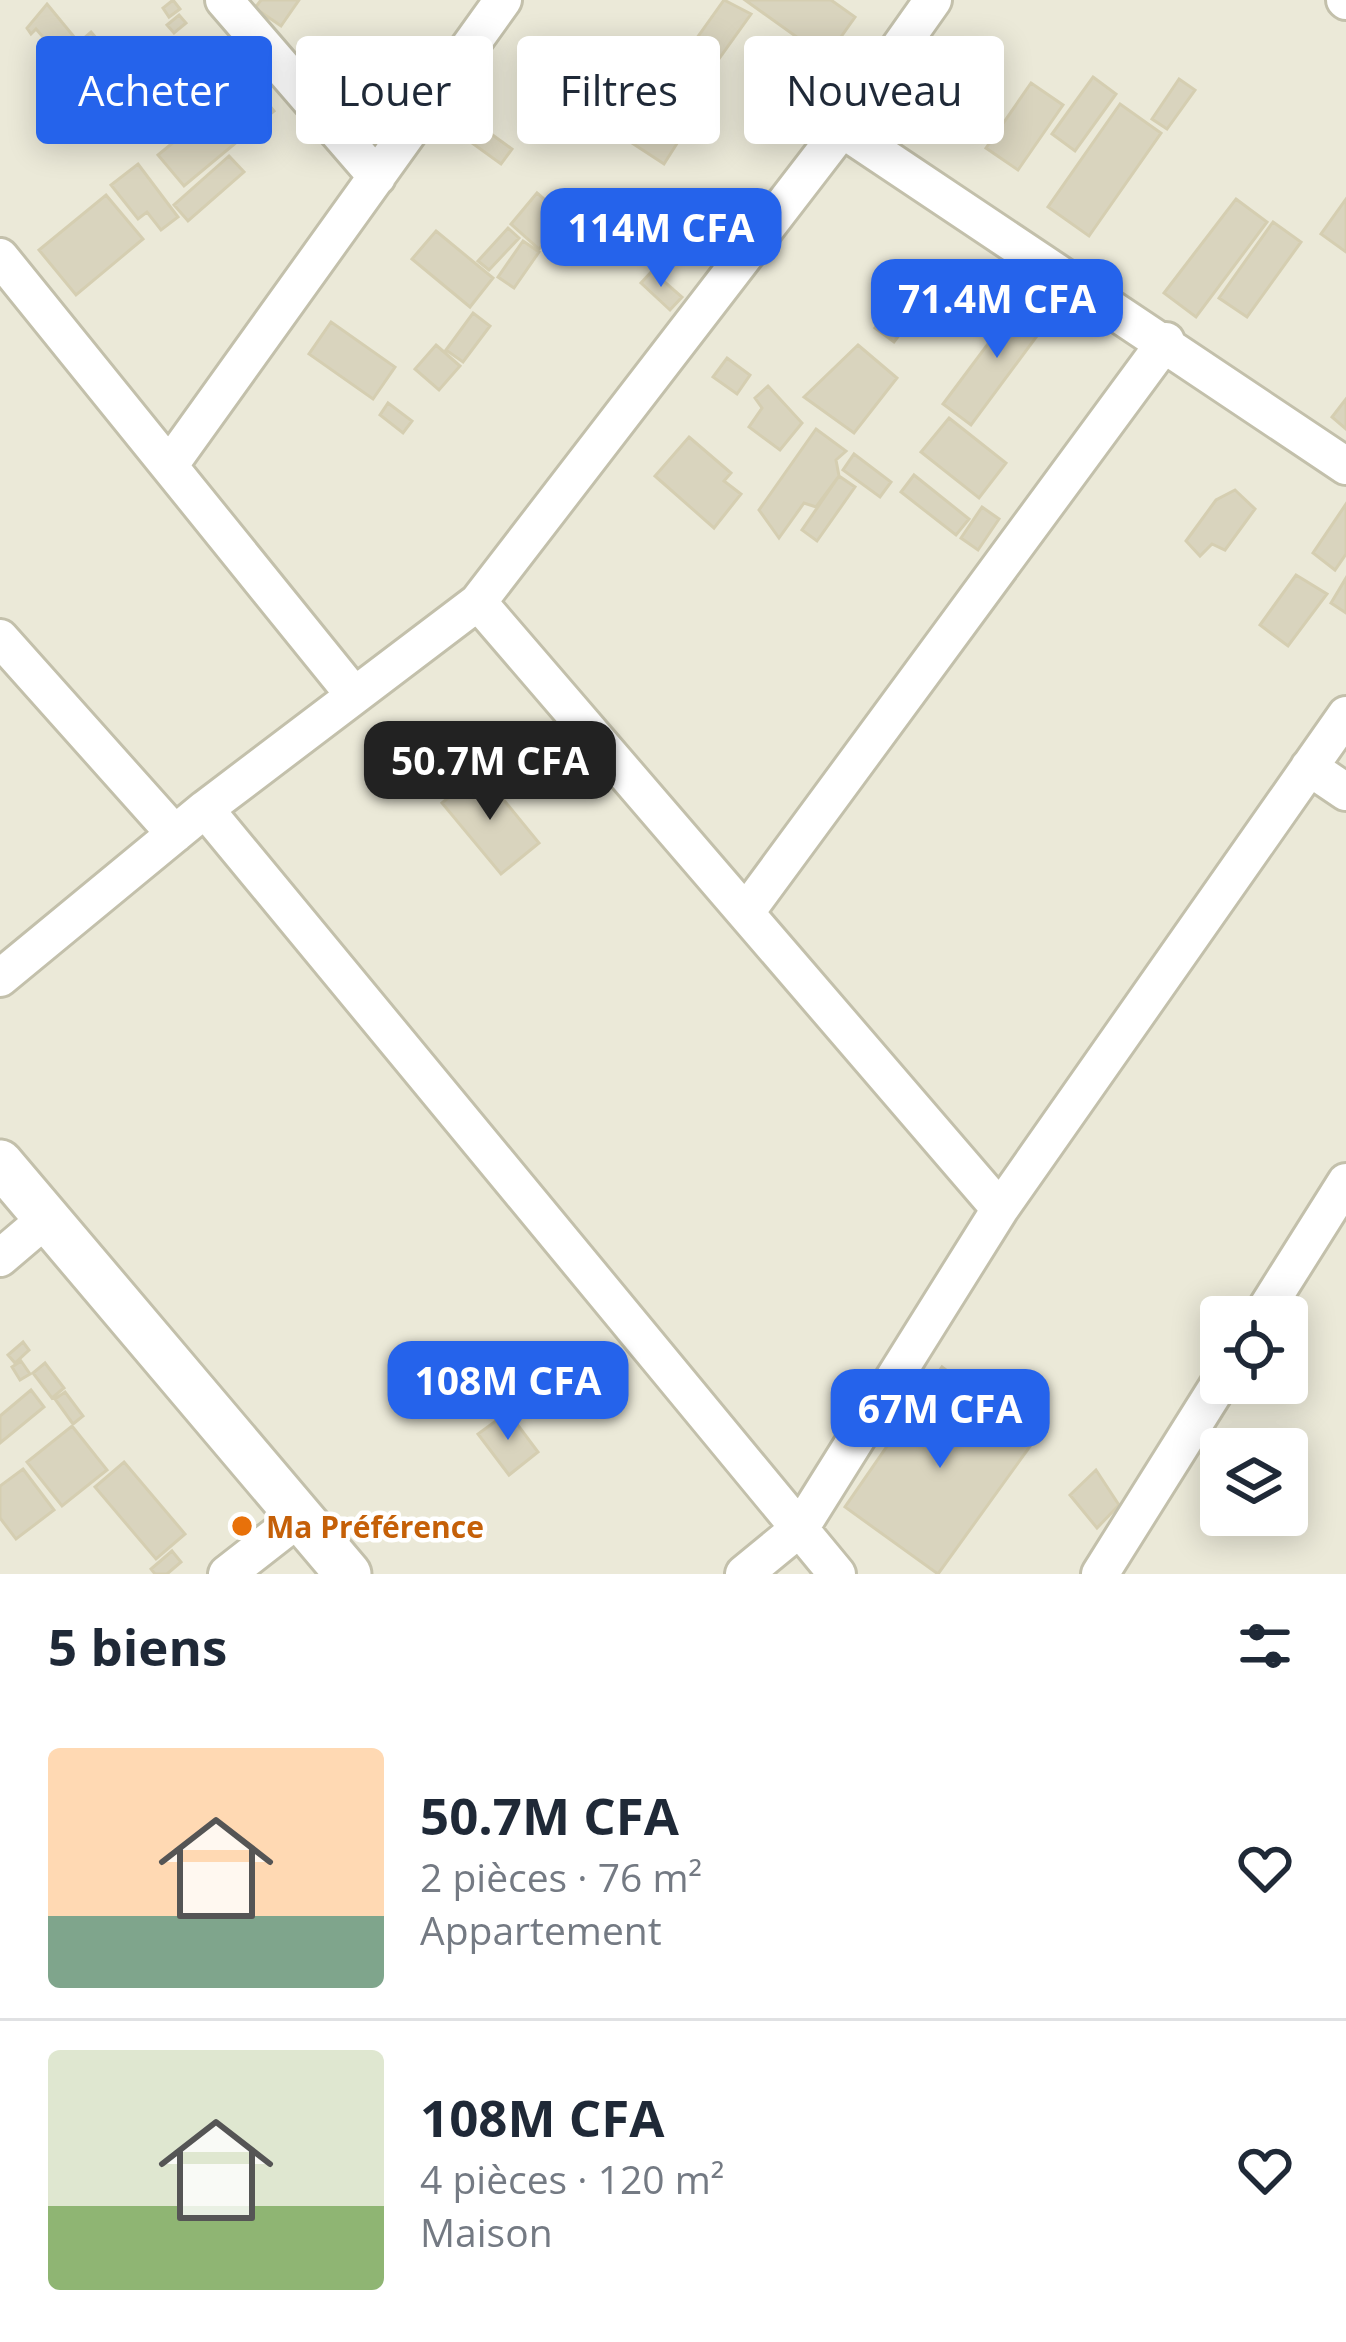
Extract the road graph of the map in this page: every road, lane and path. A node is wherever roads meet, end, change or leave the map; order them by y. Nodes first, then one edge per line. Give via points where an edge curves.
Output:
1 (224, 0) edge
2 (503, 0) edge
3 (933, 0) edge
4 (908, 36) edge
5 (830, 144) edge
6 (865, 144) edge
7 (377, 176) junction
8 (0, 257) edge
9 (1166, 341) junction
10 (169, 466) junction
11 (1346, 466) edge
12 (478, 602) junction
13 (0, 638) edge
14 (354, 695) junction
15 (1346, 715) edge
16 (1310, 767) junction
17 (1346, 792) edge
18 (206, 809) junction
19 (175, 834) junction
20 (746, 913) junction
21 (0, 978) edge
22 (0, 1163) edge
23 (1346, 1182) edge
24 (1000, 1209) junction
25 (47, 1218) junction
26 (0, 1258) edge
27 (1275, 1296) edge
28 (1207, 1404) edge
29 (300, 1516) junction
30 (801, 1527) junction
31 (227, 1574) edge
32 (348, 1574) edge
33 (744, 1574) edge
34 (837, 1574) edge
35 (1100, 1574) edge

1 - 7 street
2 - 7 street
3 - 4 street
5 - 12 street
6 - 9 street
7 - 10 street
8 - 10 street
9 - 11 street
9 - 20 street
10 - 14 street
12 - 14 street
12 - 20 street
13 - 19 street
14 - 18 street
15 - 16 street
16 - 17 street
16 - 24 street
18 - 19 street
18 - 30 street
19 - 21 street
20 - 24 street
22 - 25 street
23 - 27 street
24 - 30 street
25 - 26 street
25 - 29 street
28 - 35 street
29 - 31 street
29 - 32 street
30 - 33 street
30 - 34 street

